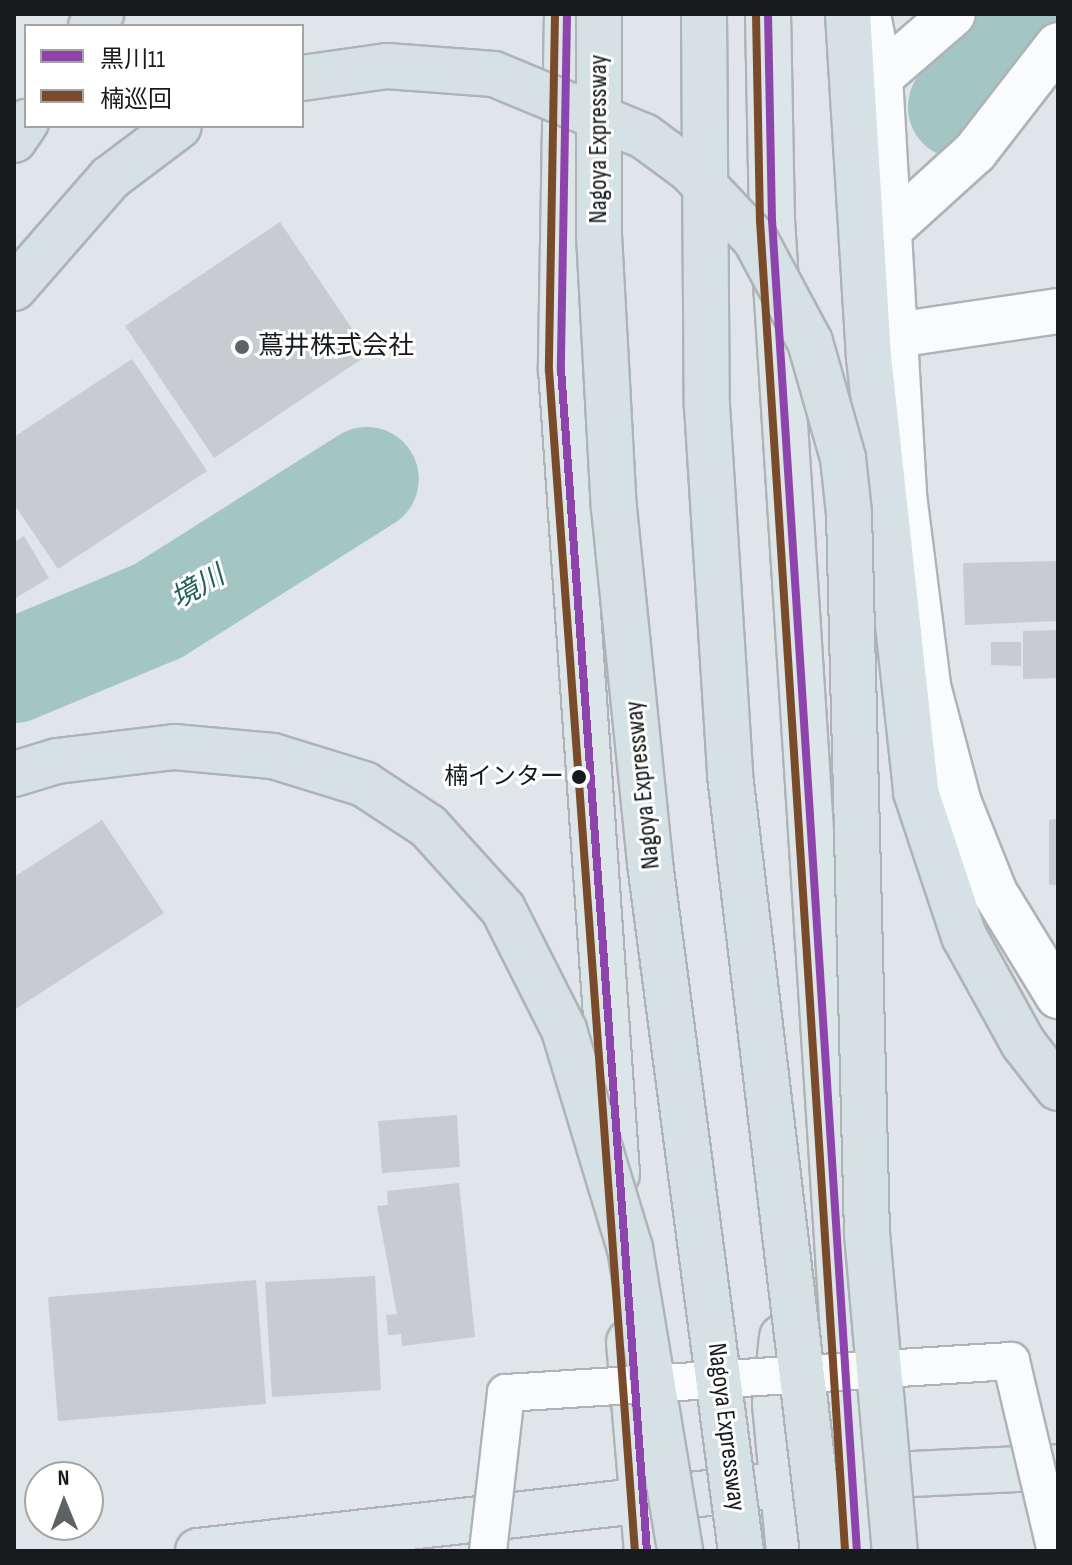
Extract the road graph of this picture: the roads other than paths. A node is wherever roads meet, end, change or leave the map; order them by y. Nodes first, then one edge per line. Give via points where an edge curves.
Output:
1 (567, 14) edge
2 (599, 14) edge
3 (704, 14) edge
4 (768, 14) edge
5 (848, 14) edge
6 (868, 14) edge
7 (953, 14) edge
8 (1058, 45) edge
9 (880, 77) junction
10 (304, 78) edge
11 (176, 128) edge
12 (890, 229) junction
13 (14, 288) edge
14 (1058, 311) edge
15 (896, 335) junction
16 (14, 774) edge
17 (1058, 996) edge
18 (1058, 1088) edge
19 (829, 1160) junction
20 (1058, 1467) edge
21 (849, 1477) junction
22 (781, 1485) junction
23 (640, 1501) junction
24 (198, 1551) edge
25 (488, 1551) edge
26 (647, 1551) edge
27 (680, 1551) edge
28 (741, 1551) edge
29 (789, 1551) edge
30 (823, 1551) edge
31 (857, 1551) edge
32 (895, 1551) edge
33 (1056, 1551) edge

1 - 23 highway via 561,369
2 - 28 highway, Nagoya Expressway, bridge via 599,235 614,508 650,863
3 - 30 highway, bridge via 707,406 730,775
4 - 19 highway via 773,236
5 - 18 highway via 869,357 916,792 964,936 1023,1043
6 - 9 street
7 - 9 street
8 - 12 street via 975,152
9 - 12 street
10 - 32 highway, bridge via 387,66 494,74 644,136 689,169 755,239 810,342 843,458 849,513 867,1233
11 - 13 highway via 110,178
12 - 15 street
14 - 15 street
15 - 17 street via 904,495 928,686 959,803 995,893
16 - 27 highway, bridge via 57,761 174,747 273,756 364,784 428,826 503,909 564,1030 630,1248
19 - 21 highway
19 - 22 highway via 781,1343 775,1404
20 - 21 highway
21 - 22 highway
21 - 31 highway
22 - 23 highway
22 - 29 highway
23 - 24 highway
23 - 26 highway
25 - 33 street, bridge via 506,1393 1011,1361

